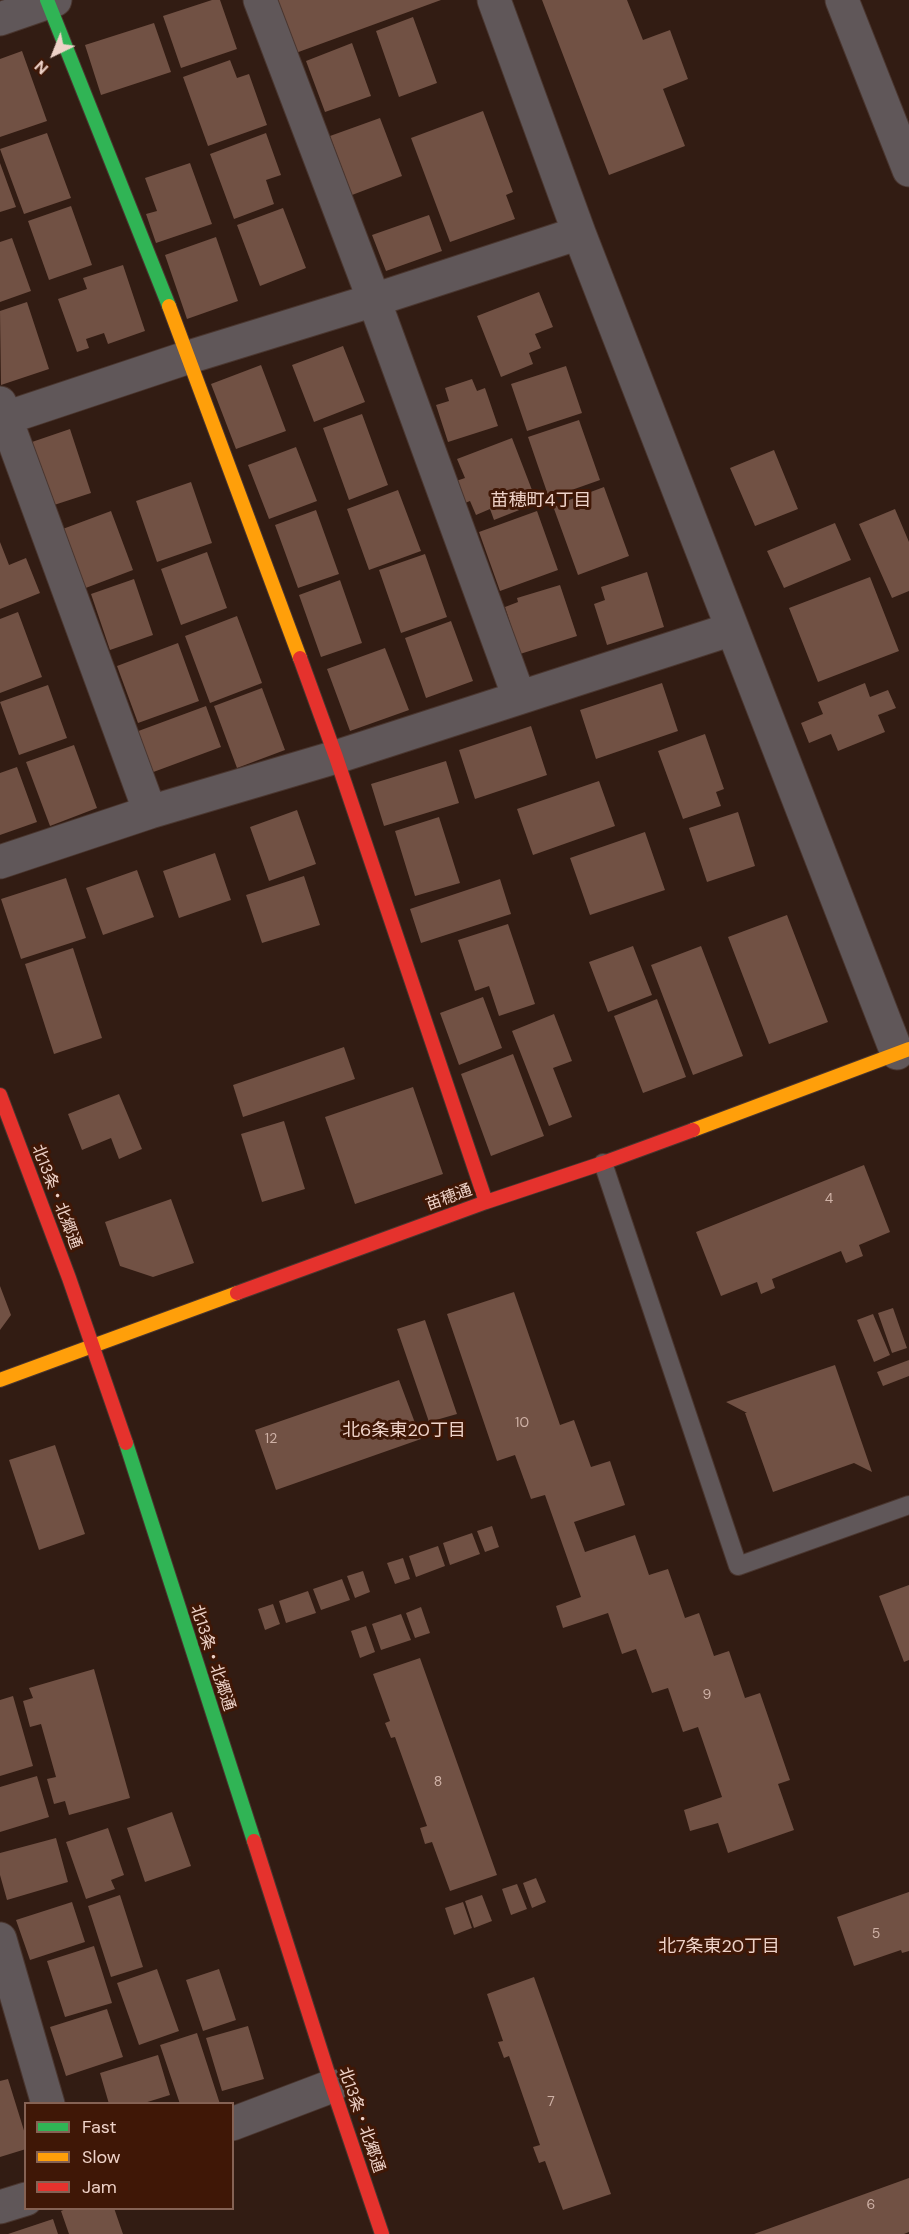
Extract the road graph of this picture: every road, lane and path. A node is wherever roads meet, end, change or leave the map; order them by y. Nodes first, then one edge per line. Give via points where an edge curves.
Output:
1 (260, 0) edge
2 (494, 0) edge
3 (842, 0) edge
4 (50, 1) edge
5 (0, 19) edge
6 (909, 170) edge
7 (579, 233) junction
8 (374, 300) junction
9 (189, 357) junction
10 (2, 414) edge
11 (732, 629) junction
12 (519, 697) junction
13 (336, 757) junction
14 (150, 812) junction
15 (0, 862) edge
16 (903, 1051) edge
17 (0, 1095) edge
18 (603, 1163) junction
19 (486, 1202) junction
20 (93, 1347) junction
21 (0, 1380) edge
22 (909, 1506) edge
23 (0, 1939) edge
24 (332, 2086) junction
25 (48, 2102) edge
26 (234, 2123) edge
27 (24, 2200) edge
28 (0, 2207) edge
29 (382, 2234) edge

1 - 8 street
2 - 7 street
3 - 6 street
4 - 5 street
4 - 9 street
7 - 8 street
7 - 11 street
8 - 9 street
8 - 12 street
9 - 10 street
9 - 13 street
10 - 14 street
11 - 12 street
11 - 16 street
12 - 13 street
13 - 14 street
13 - 19 street
14 - 15 street
16 - 18 street, 苗穂通
17 - 20 street, 北13条・北郷通
18 - 19 street, 苗穂通
18 - 22 lane via 738,1566
19 - 20 street, 苗穂通
20 - 21 street, 苗穂通
20 - 24 street, 北13条・北郷通
23 - 25 street
24 - 26 street
24 - 29 street, 北13条・北郷通
27 - 28 street

